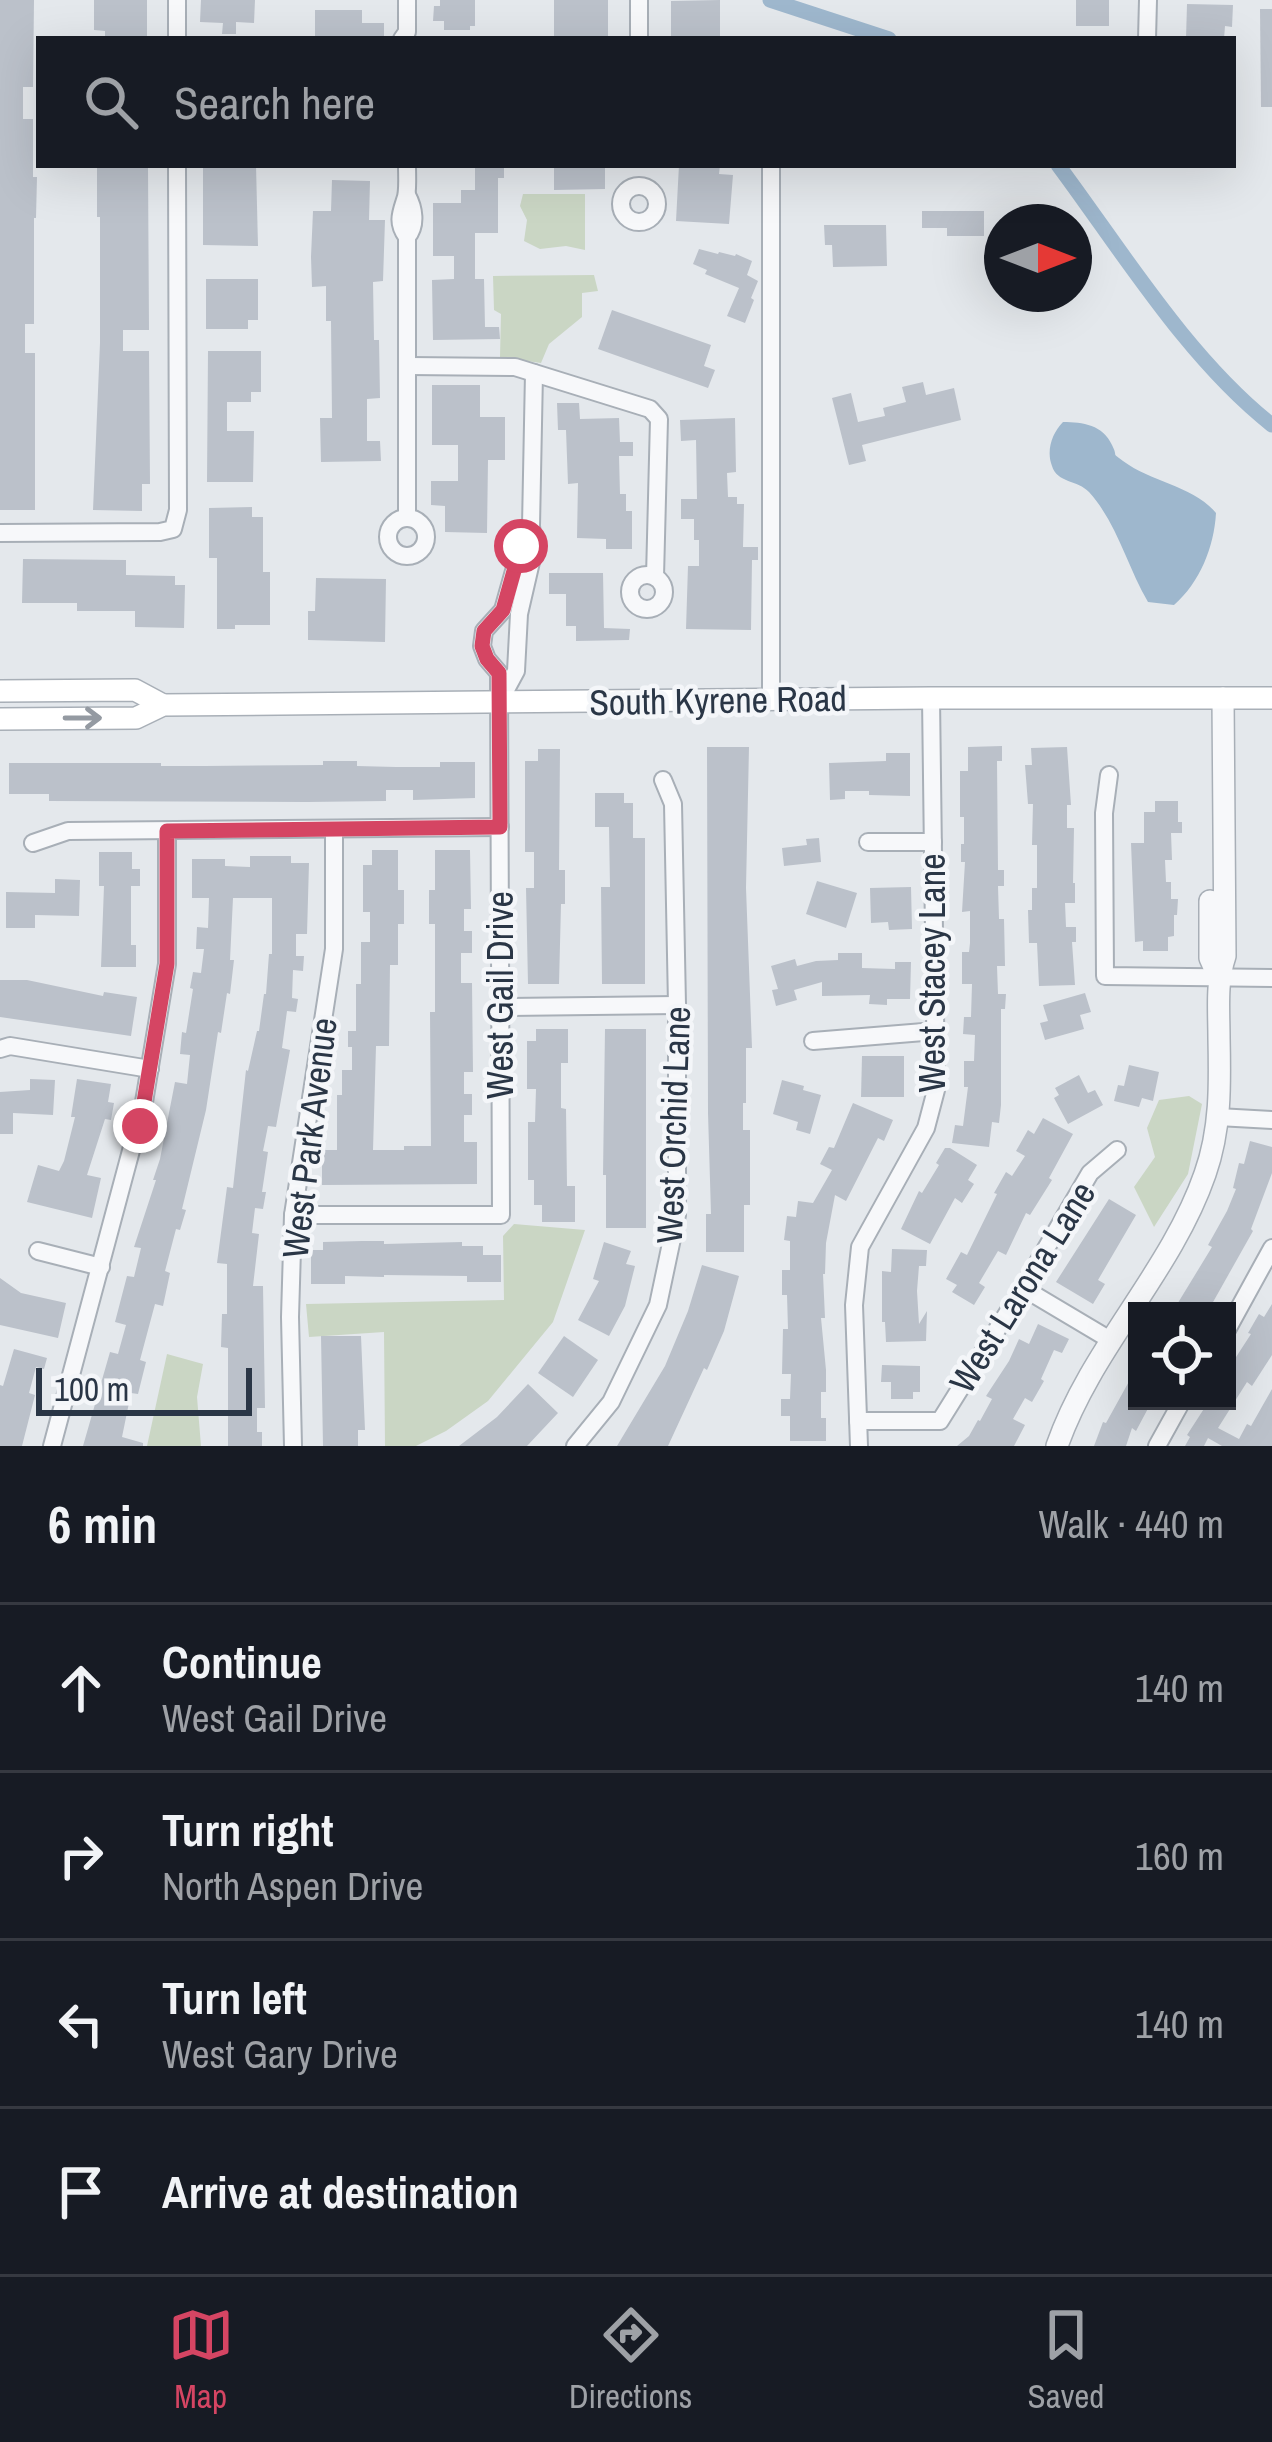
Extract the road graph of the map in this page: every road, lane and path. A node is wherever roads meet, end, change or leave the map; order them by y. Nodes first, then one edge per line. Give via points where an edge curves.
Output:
1 (177, 0) edge
2 (407, 0) edge
3 (639, 0) edge
4 (1148, 0) edge
5 (177, 36) edge
6 (407, 36) edge
7 (639, 36) edge
8 (1148, 36) edge
9 (177, 168) edge
10 (407, 168) edge
11 (639, 168) edge
12 (771, 168) edge
13 (639, 186) dead end
14 (409, 366) junction
15 (533, 373) junction
16 (407, 518) dead end
17 (531, 526) junction
18 (0, 533) edge
19 (655, 577) dead end
20 (0, 692) edge
21 (931, 698) junction
22 (1215, 698) junction
23 (1272, 698) edge
24 (771, 700) junction
25 (499, 703) junction
26 (163, 705) junction
27 (0, 719) edge
28 (1109, 775) dead end
29 (663, 780) dead end
30 (500, 827) junction
31 (167, 831) junction
32 (334, 831) junction
33 (868, 842) dead end
34 (933, 842) junction
35 (33, 843) dead end
36 (1219, 977) junction
37 (1272, 978) edge
38 (677, 1005) junction
39 (500, 1007) junction
40 (936, 1030) junction
41 (813, 1041) dead end
42 (0, 1048) edge
43 (150, 1069) junction
44 (1219, 1117) junction
45 (1272, 1120) edge
46 (1117, 1150) dead end
47 (293, 1215) junction
48 (1272, 1248) edge
49 (38, 1251) dead end
50 (101, 1267) junction
51 (1023, 1288) junction
52 (1236, 1314) edge
53 (1112, 1341) junction
54 (1178, 1410) edge
55 (858, 1421) junction
56 (52, 1446) edge
57 (293, 1446) edge
58 (574, 1446) edge
59 (859, 1446) edge
60 (1057, 1446) edge
61 (1157, 1446) edge

1 - 5 street
2 - 6 street
3 - 7 street
4 - 8 street
9 - 18 street via 173,529
10 - 14 street via 400,228 407,237
11 - 13 street
12 - 24 street
14 - 15 street
14 - 16 street
15 - 17 street, West Gail Drive
15 - 19 street via 650,409 659,419
17 - 25 street, West Gail Drive via 516,670
17 - 25 street, West Gail Drive via 503,610 484,631 482,646 499,673
20 - 26 main road, South Kyrene Road via 135,690
21 - 22 main road, South Kyrene Road
21 - 24 main road, South Kyrene Road
21 - 34 street, West Stacey Lane
22 - 23 main road, South Kyrene Road
22 - 36 street via 1225,956
24 - 25 main road, South Kyrene Road
25 - 26 main road, South Kyrene Road
25 - 30 street, West Gail Drive
27 -> 26 main road, South Kyrene Road via 136,718
28 - 36 street via 1106,976
29 - 38 street, West Orchid Lane via 673,804
30 - 32 street
30 - 39 street, West Gail Drive
31 - 32 street
31 - 35 street via 68,831
31 - 43 street via 167,964
32 - 47 street, West Park Avenue via 334,949
33 - 34 street
34 - 40 street, West Stacey Lane
36 - 37 street
36 - 44 street
38 - 39 street
38 - 58 street, West Orchid Lane via 677,1215 658,1306 610,1402
39 - 47 street, West Gail Drive via 501,1215
40 - 41 street
40 - 55 street, West Stacey Lane via 936,1090 926,1128 860,1246
42 - 43 street
43 - 50 street
44 - 45 street
44 - 53 street via 1191,1209
46 - 51 street, West Larona Lane via 1090,1173
47 - 57 street, West Park Avenue
48 - 52 street
49 - 50 street
50 - 56 street
51 - 53 street
51 - 55 street, West Larona Lane via 940,1421
53 - 60 street
54 - 61 street
55 - 59 street, West Stacey Lane

